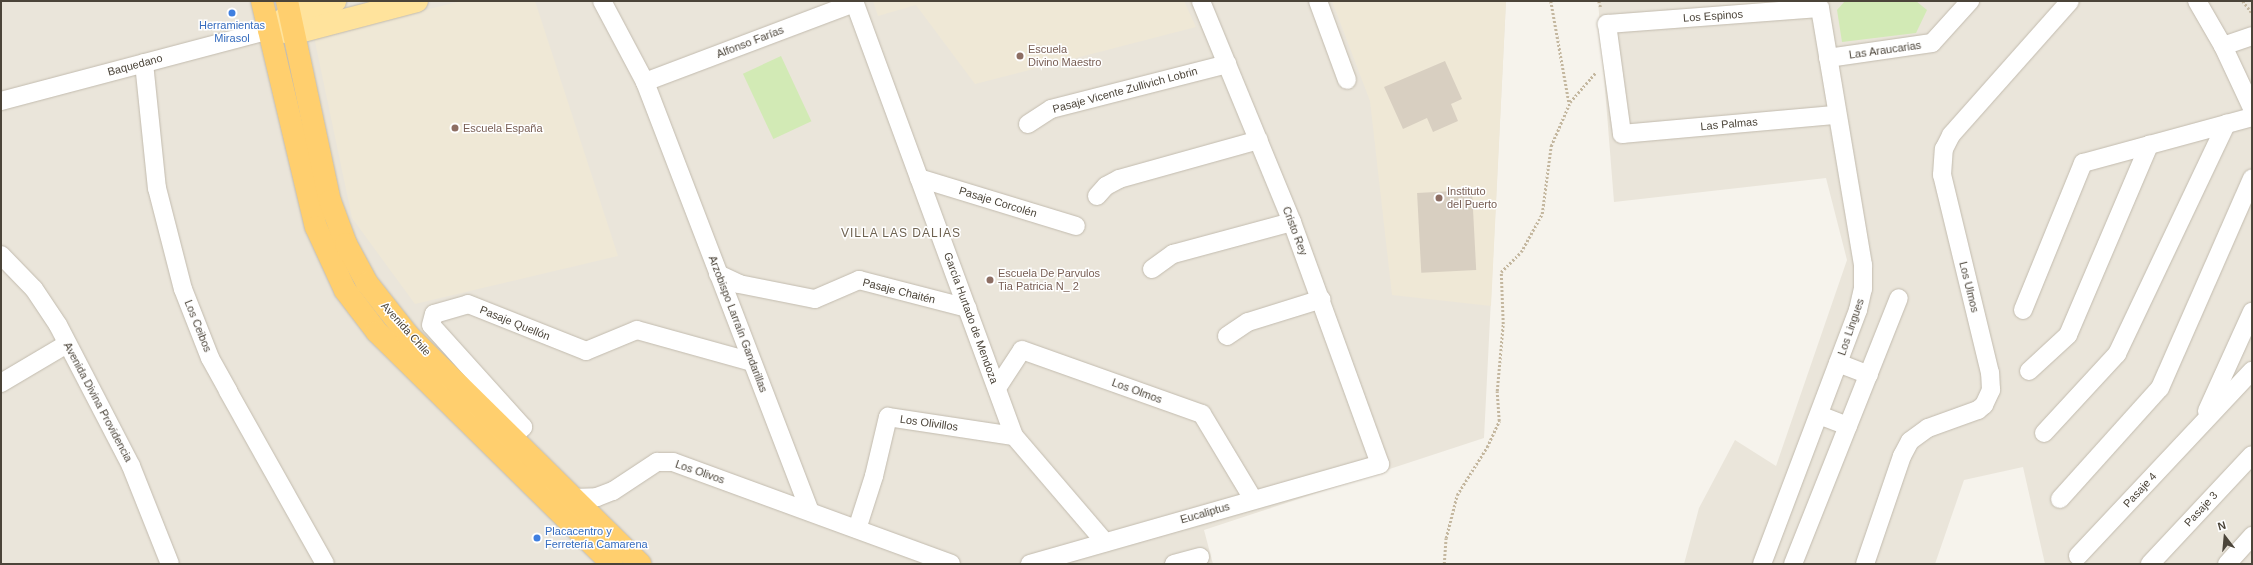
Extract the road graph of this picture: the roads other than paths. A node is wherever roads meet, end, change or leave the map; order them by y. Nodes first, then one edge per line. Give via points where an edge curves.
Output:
1 (262, 1) edge
2 (335, 1) edge
3 (417, 1) edge
4 (602, 1) edge
5 (1201, 1) edge
6 (1318, 1) edge
7 (1970, 1) edge
8 (2070, 1) edge
9 (854, 2) edge
10 (2201, 3) edge
11 (1823, 4) edge
12 (291, 16) edge
13 (269, 30) junction
14 (2252, 36) edge
15 (2223, 46) junction
16 (1828, 58) junction
17 (144, 63) junction
18 (1227, 64) junction
19 (1347, 80) dead end
20 (645, 82) junction
21 (1, 101) edge
22 (2252, 108) edge
23 (1836, 115) junction
24 (2252, 117) edge
25 (1028, 124) dead end
26 (2226, 124) junction
27 (1622, 134) joint
28 (1259, 140) junction
29 (2149, 145) junction
30 (919, 178) junction
31 (2252, 178) edge
32 (1097, 196) dead end
33 (1292, 222) junction
34 (1076, 226) dead end
35 (1, 254) edge
36 (1152, 269) dead end
37 (718, 274) junction
38 (1899, 298) dead end
39 (1322, 299) junction
40 (967, 308) junction
41 (2023, 310) dead end
42 (2252, 312) edge
43 (1227, 336) dead end
44 (67, 344) junction
45 (752, 362) junction
46 (1838, 363) junction
47 (2029, 371) dead end
48 (2252, 371) edge
49 (1868, 375) junction
50 (1, 383) edge
51 (997, 388) junction
52 (1818, 415) junction
53 (2201, 425) junction
54 (1848, 426) junction
55 (2044, 433) dead end
56 (1014, 436) junction
57 (512, 437) junction
58 (2252, 455) edge
59 (1380, 464) joint
60 (573, 498) junction
61 (1253, 499) junction
62 (2060, 499) dead end
63 (809, 510) junction
64 (1780, 516) junction
65 (1808, 528) junction
66 (857, 529) junction
67 (2252, 536) edge
68 (1105, 542) junction
69 (2078, 556) dead end
70 (1200, 557) dead end
71 (170, 564) edge
72 (325, 564) edge
73 (612, 564) edge
74 (640, 564) edge
75 (951, 564) edge
76 (1030, 564) edge
77 (1174, 564) edge
78 (1762, 564) edge
79 (1793, 564) edge
80 (1865, 564) edge
81 (2150, 564) edge
82 (2227, 564) edge

1 - 13 highway, Avenida Chile
2 - 12 main road
3 - 12 main road
4 - 20 street, Arzobispo Larraín Gandarillas
5 - 18 street, Cristo Rey
6 - 19 street
7 - 16 street, Las Araucarias via 1932,43
8 - 80 street, Los Ulmos via 1951,135 1944,149 1942,175 1990,373 1991,390 1978,410 1928,428 1910,441 1902,456
9 - 20 street, Alfonso Farías
9 - 30 street, García Hurtado de Mendoza
10 - 15 street
11 - 16 street, Los Lingues
11 - 27 street, Los Espinos via 1607,24
12 - 13 main road
12 - 57 highway, Avenida Chile via 330,201 356,264 394,319
13 - 17 street, Baquedano
13 - 73 highway, Avenida Chile via 316,227 345,290 377,332
14 - 15 street
15 - 22 street
16 - 23 street, Los Lingues
17 - 21 street, Baquedano
17 - 72 street, Los Ceibos via 157,188 172,256 185,296 210,358
18 - 25 street, Pasaje Vicente Zullivich Lobrin via 1051,109
18 - 28 street, Cristo Rey
20 - 37 street, Arzobispo Larraín Gandarillas
23 - 27 street, Las Palmas
23 - 46 street, Los Lingues via 1864,277 1858,310
24 - 26 street
26 - 29 street
26 - 55 street via 2117,354
28 - 32 street via 1119,179 1106,186
28 - 33 street, Cristo Rey
29 - 41 street via 2083,163
29 - 47 street via 2068,335
30 - 34 street, Pasaje Corcolén
30 - 40 street, García Hurtado de Mendoza
31 - 62 street via 2160,388
33 - 36 street via 1173,254
33 - 39 street, Cristo Rey
35 - 44 street, Avenida Divina Providencia via 34,289
37 - 40 street, Pasaje Chaitén via 739,284 815,300 859,280
37 - 45 street, Arzobispo Larraín Gandarillas
38 - 49 street
39 - 43 street via 1248,322
39 - 59 street, Cristo Rey
40 - 51 street, García Hurtado de Mendoza
42 - 53 street, Pasaje 4
44 - 50 street
44 - 71 street, Avenida Divina Providencia via 128,459
45 - 57 street, Pasaje Quellón via 637,330 586,350 468,304 434,314 431,325 523,427
45 - 63 street, Arzobispo Larraín Gandarillas
46 - 49 street
46 - 52 street, Los Lingues
48 - 53 street, Pasaje 4
49 - 54 street
51 - 56 street, García Hurtado de Mendoza
51 - 61 street, Los Olmos via 1022,350 1202,414
52 - 54 street
52 - 64 street, Los Lingues
53 - 69 street, Pasaje 4
54 - 65 street
56 - 66 street, Los Olivillos via 888,417 874,476
56 - 68 street, García Hurtado de Mendoza
57 - 60 highway, Avenida Chile
58 - 81 street, Pasaje 3
59 - 61 street, Eucaliptus
60 - 63 street, Los Olivos via 597,497 613,491 657,462 673,462
60 - 74 highway, Avenida Chile
61 - 68 street, Eucaliptus
63 - 66 street
64 - 65 street
64 - 78 street, Los Lingues
65 - 79 street
66 - 75 street
67 - 82 street
68 - 76 street, Eucaliptus
70 - 77 street

